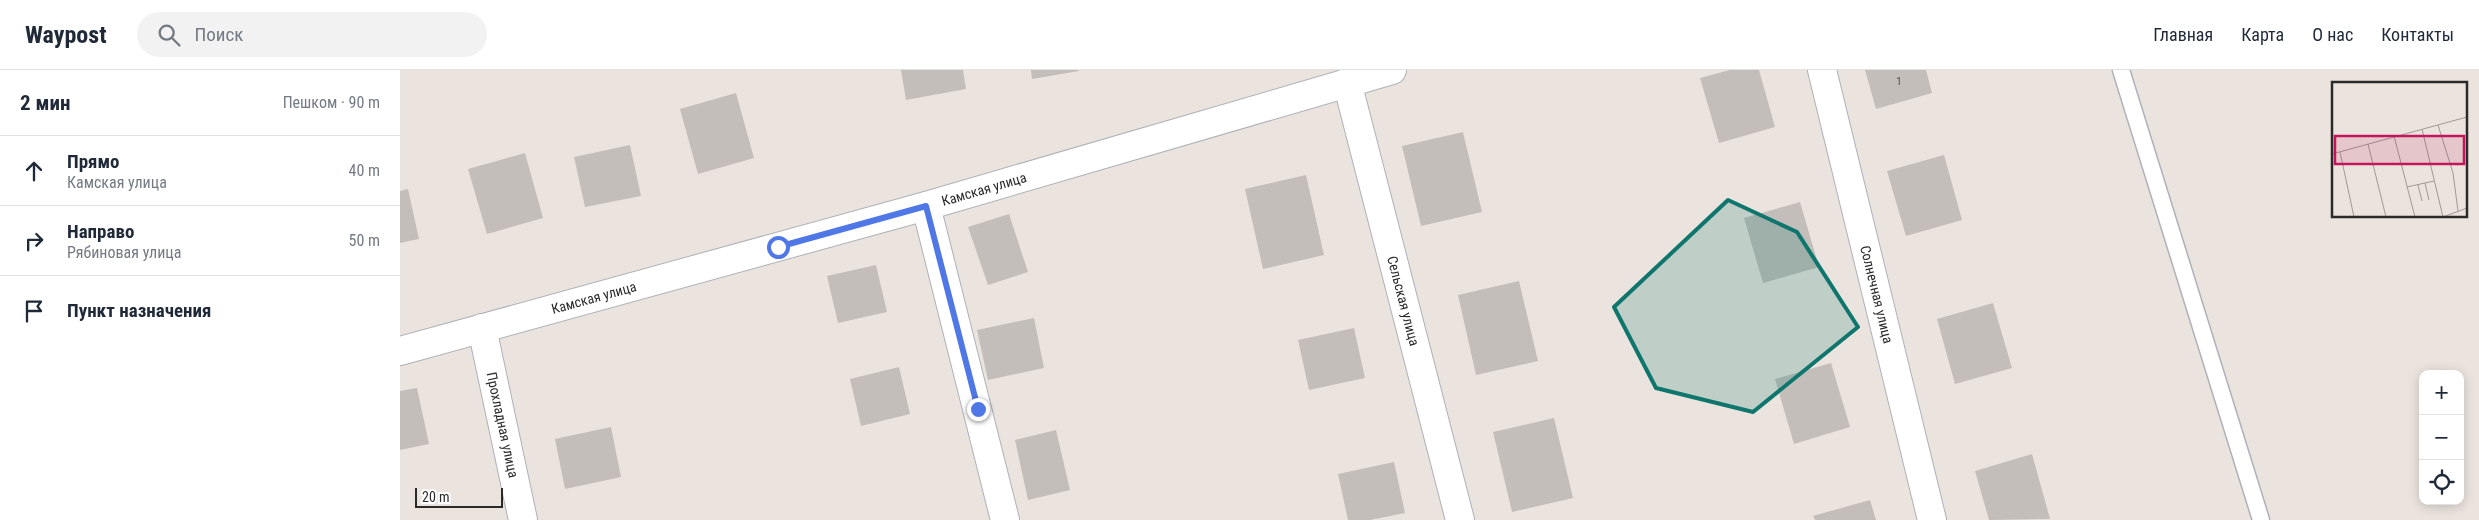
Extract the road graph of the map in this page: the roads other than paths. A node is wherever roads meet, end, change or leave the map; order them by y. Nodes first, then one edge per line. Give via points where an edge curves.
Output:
1 (1392, 70) edge
2 (1822, 70) edge
3 (2121, 70) edge
4 (1347, 82) junction
5 (926, 206) junction
6 (482, 328) junction
7 (400, 351) edge
8 (523, 520) edge
9 (1005, 520) edge
10 (1460, 520) edge
11 (1932, 520) edge
12 (2260, 520) edge

1 - 4 street, Камская улица
2 - 11 street, Солнечная улица
3 - 12 lane
4 - 5 street, Камская улица
4 - 10 street, Сельская улица
5 - 6 street, Камская улица
5 - 9 street
6 - 7 street, Камская улица
6 - 8 street, Прохладная улица

